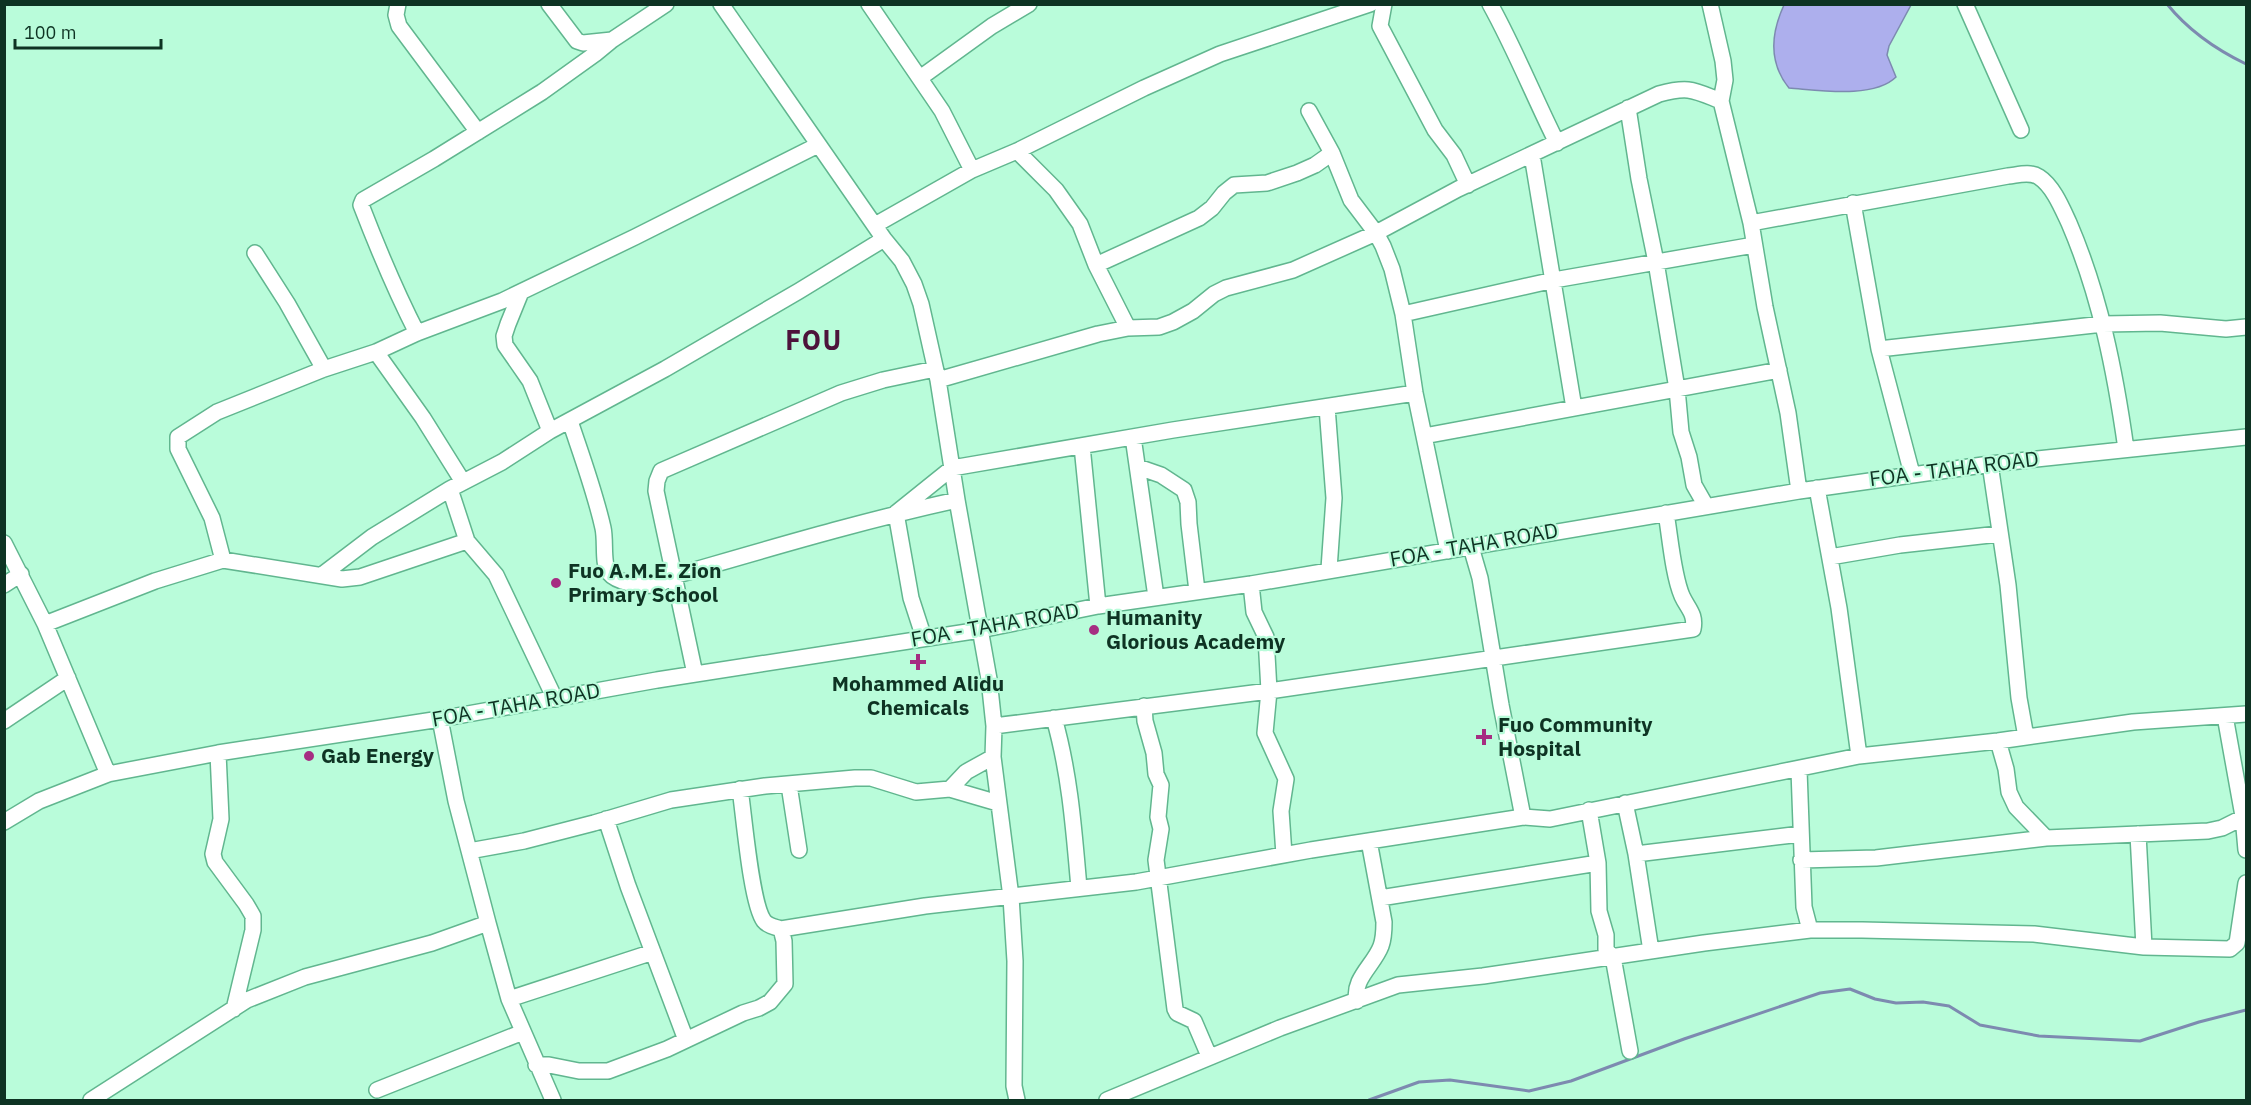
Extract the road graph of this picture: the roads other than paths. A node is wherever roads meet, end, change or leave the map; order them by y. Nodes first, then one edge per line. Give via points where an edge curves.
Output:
1 (398, 4) edge
2 (549, 4) edge
3 (666, 4) edge
4 (721, 4) edge
5 (868, 4) edge
6 (1370, 4) edge
7 (1384, 4) edge
8 (1490, 4) edge
9 (1710, 4) edge
10 (1965, 4) edge
11 (1025, 5) edge
12 (1345, 8) edge
13 (612, 40) junction
14 (920, 78) junction
15 (1721, 101) junction
16 (1628, 108) junction
17 (1309, 111) dead end
18 (2021, 130) dead end
19 (478, 132) junction
20 (1557, 143) junction
21 (818, 145) junction
22 (1017, 151) junction
23 (1332, 153) junction
24 (1532, 155) junction
25 (972, 170) junction
26 (1468, 185) junction
27 (1853, 203) junction
28 (1751, 223) junction
29 (875, 225) junction
30 (1376, 232) junction
31 (884, 239) junction
32 (1754, 245) junction
33 (255, 253) dead end
34 (1656, 262) junction
35 (1096, 265) junction
36 (1554, 280) junction
37 (521, 292) junction
38 (1403, 314) junction
39 (2103, 324) junction
40 (2247, 327) edge
41 (1128, 328) junction
42 (417, 333) junction
43 (1879, 349) junction
44 (376, 352) junction
45 (324, 369) junction
46 (1779, 370) junction
47 (937, 374) junction
48 (1677, 389) junction
49 (1415, 393) junction
50 (1327, 406) junction
51 (1574, 408) junction
52 (570, 421) junction
53 (550, 431) junction
54 (1424, 436) junction
55 (1133, 437) junction
56 (2247, 437) edge
57 (1082, 446) junction
58 (2127, 448) junction
59 (1990, 464) junction
60 (1138, 467) junction
61 (952, 468) junction
62 (1912, 474) junction
63 (457, 486) junction
64 (1817, 488) junction
65 (1799, 491) junction
66 (957, 500) junction
67 (1706, 506) junction
68 (896, 513) junction
69 (1666, 513) junction
70 (2000, 534) junction
71 (467, 541) junction
72 (4, 543) edge
73 (1471, 547) junction
74 (1448, 551) junction
75 (1830, 557) junction
76 (223, 560) junction
77 (1329, 569) junction
78 (21, 574) junction
79 (322, 575) junction
80 (674, 576) junction
81 (1251, 584) junction
82 (4, 585) edge
83 (1197, 591) junction
84 (1156, 597) junction
85 (1098, 606) junction
86 (45, 624) junction
87 (980, 630) junction
88 (924, 638) junction
89 (1494, 659) junction
90 (695, 674) junction
91 (68, 678) junction
92 (1269, 691) junction
93 (555, 699) junction
94 (1144, 706) junction
95 (2247, 714) edge
96 (2225, 716) junction
97 (1054, 718) junction
98 (440, 719) junction
99 (4, 721) edge
100 (994, 726) junction
101 (2026, 737) junction
102 (1998, 741) junction
103 (218, 753) junction
104 (1859, 756) junction
105 (993, 757) junction
106 (1799, 770) junction
107 (108, 774) junction
108 (789, 785) junction
109 (740, 789) junction
110 (950, 789) junction
111 (998, 803) junction
112 (1625, 803) junction
113 (1589, 810) junction
114 (2245, 816) edge
115 (1523, 817) junction
116 (606, 819) junction
117 (4, 822) edge
118 (1801, 834) junction
119 (2138, 834) junction
120 (2046, 838) junction
121 (1370, 841) junction
122 (2247, 849) edge
123 (799, 850) dead end
124 (469, 851) junction
125 (1636, 854) junction
126 (1284, 855) junction
127 (1802, 860) junction
128 (1598, 863) junction
129 (1158, 877) junction
130 (2247, 883) edge
131 (1079, 888) junction
132 (1011, 897) junction
133 (1380, 898) junction
134 (488, 923) junction
135 (781, 929) junction
136 (1810, 930) junction
137 (2144, 947) junction
138 (1651, 951) junction
139 (653, 952) junction
140 (1613, 957) junction
141 (509, 999) junction
142 (1357, 1001) junction
143 (234, 1009) junction
144 (523, 1032) junction
145 (686, 1040) junction
146 (1630, 1051) dead end
147 (1209, 1056) junction
148 (536, 1065) junction
149 (377, 1090) dead end
150 (91, 1100) edge
151 (553, 1101) edge
152 (1017, 1101) edge
153 (1107, 1101) edge

1 - 19 street via 399,26
2 - 13 street via 577,41
3 - 13 street
4 - 21 street
5 - 14 street
6 - 12 street
7 - 26 street via 1380,26
8 - 20 street
9 - 15 street via 1723,61
10 - 18 street
11 - 14 street
12 - 22 street via 1220,54
13 - 19 street via 560,80
14 - 25 street
15 - 16 street via 1680,88
15 - 28 street
16 - 20 street
16 - 34 street
17 - 23 street
19 - 42 street via 377,190 361,205
20 - 24 street
21 - 29 street
21 - 37 street
22 - 25 street
22 - 35 street via 1056,190 1080,224
23 - 30 street via 1351,200
23 - 35 street via 1315,165 1268,183 1234,185 1199,218
24 - 26 street
24 - 36 street
25 - 29 street
26 - 30 street
27 - 28 street
27 - 39 street via 2008,176 2037,176 2045,182 2066,218 2087,267
27 - 43 street
28 - 32 street
29 - 31 street
30 - 38 street via 1392,268
30 - 41 street via 1293,270 1226,288 1173,322
31 - 47 street via 914,284
31 - 52 street
32 - 34 street
32 - 46 street
33 - 45 street
34 - 36 street
34 - 48 street
35 - 41 street
36 - 38 street
36 - 51 street
37 - 42 street
37 - 53 street via 504,336 505,345 530,381
38 - 49 street
39 - 40 street
39 - 43 street
39 - 58 street
41 - 47 street
42 - 44 street
43 - 62 street
44 - 45 street
44 - 63 street via 423,418
45 - 76 street via 217,412 178,437 178,449 212,518
46 - 48 street
46 - 65 street
47 - 61 street
47 - 80 street via 883,380 841,393 661,471 657,491
48 - 51 street
48 - 67 street via 1681,432 1694,485
49 - 50 street
49 - 54 street
50 - 55 street
50 - 77 street via 1334,498
51 - 54 street
52 - 53 street
52 - 80 street via 603,527 609,572 615,579 652,585
53 - 63 street
54 - 74 street
55 - 57 street
55 - 60 street
56 - 58 street, FOA - TAHA ROAD
57 - 61 street
57 - 85 street
58 - 59 street, FOA - TAHA ROAD
59 - 62 street, FOA - TAHA ROAD
59 - 70 street
60 - 83 street via 1161,475 1184,490
60 - 84 street
61 - 66 street
61 - 68 street
62 - 64 street, FOA - TAHA ROAD
63 - 71 street
63 - 79 street via 372,537
64 - 65 street, FOA - TAHA ROAD
64 - 75 street
65 - 67 street, FOA - TAHA ROAD
66 - 68 street
66 - 87 street
67 - 69 street, FOA - TAHA ROAD
68 - 80 street
68 - 88 street via 911,598
69 - 73 street, FOA - TAHA ROAD
69 - 89 street via 1678,583 1695,618 1693,629
70 - 75 street
70 - 101 street
71 - 79 street via 360,577
71 - 93 street via 496,575
72 - 78 street
73 - 74 street, FOA - TAHA ROAD
73 - 89 street
74 - 77 street, FOA - TAHA ROAD
75 - 104 street
76 - 79 street
76 - 86 street via 155,581
77 - 81 street, FOA - TAHA ROAD
78 - 82 street
78 - 86 street
80 - 90 street
81 - 83 street, FOA - TAHA ROAD
81 - 92 street via 1254,612 1266,638
83 - 84 street, FOA - TAHA ROAD
84 - 85 street, FOA - TAHA ROAD
85 - 87 street, FOA - TAHA ROAD
86 - 91 street
87 - 88 street, FOA - TAHA ROAD
87 - 100 street
88 - 90 street, FOA - TAHA ROAD
89 - 92 street
89 - 115 street
90 - 93 street, FOA - TAHA ROAD
91 - 99 street
91 - 107 street
92 - 94 street
92 - 126 street via 1266,740 1286,779 1281,811
93 - 98 street, FOA - TAHA ROAD
94 - 97 street
94 - 129 street via 1161,786
95 - 96 street
96 - 101 street via 2133,722
96 - 114 street
97 - 100 street
97 - 131 street via 1070,793
98 - 103 street, FOA - TAHA ROAD
98 - 124 street
100 - 105 street
101 - 102 street
102 - 104 street
102 - 120 street via 2016,807
103 - 107 street, FOA - TAHA ROAD
103 - 143 street via 221,819 213,854 253,916
104 - 106 street
105 - 110 street via 966,772
105 - 111 street
106 - 112 street
106 - 118 street
107 - 117 street, FOA - TAHA ROAD via 39,801
108 - 109 street
108 - 110 street via 872,778 916,792
108 - 123 street
109 - 116 street via 671,800
109 - 135 street via 758,908 768,925
110 - 111 street
111 - 132 street
112 - 113 street
112 - 125 street
113 - 115 street via 1550,819
113 - 128 street
114 - 119 street via 2208,831
114 - 122 street
115 - 121 street
116 - 124 street
116 - 139 street
118 - 125 street
118 - 127 street
119 - 120 street
119 - 137 street
120 - 127 street via 1876,858
121 - 126 street
121 - 133 street
124 - 134 street
125 - 138 street
126 - 129 street
127 - 136 street via 1804,907
128 - 133 street
128 - 140 street via 1599,910 1606,951
129 - 131 street
129 - 147 street via 1175,1009 1194,1021
130 - 137 street via 2235,947
131 - 132 street
132 - 135 street
132 - 152 street
133 - 142 street via 1382,939 1356,986
134 - 141 street
134 - 143 street via 432,943 290,982
135 - 145 street via 785,984 780,993 759,1008
136 - 137 street via 2034,934
136 - 138 street
138 - 140 street
139 - 141 street
139 - 145 street
140 - 142 street via 1398,985
140 - 146 street
141 - 144 street
142 - 147 street
143 - 150 street
144 - 148 street
144 - 149 street
145 - 148 street via 608,1071
147 - 153 street
148 - 151 street

